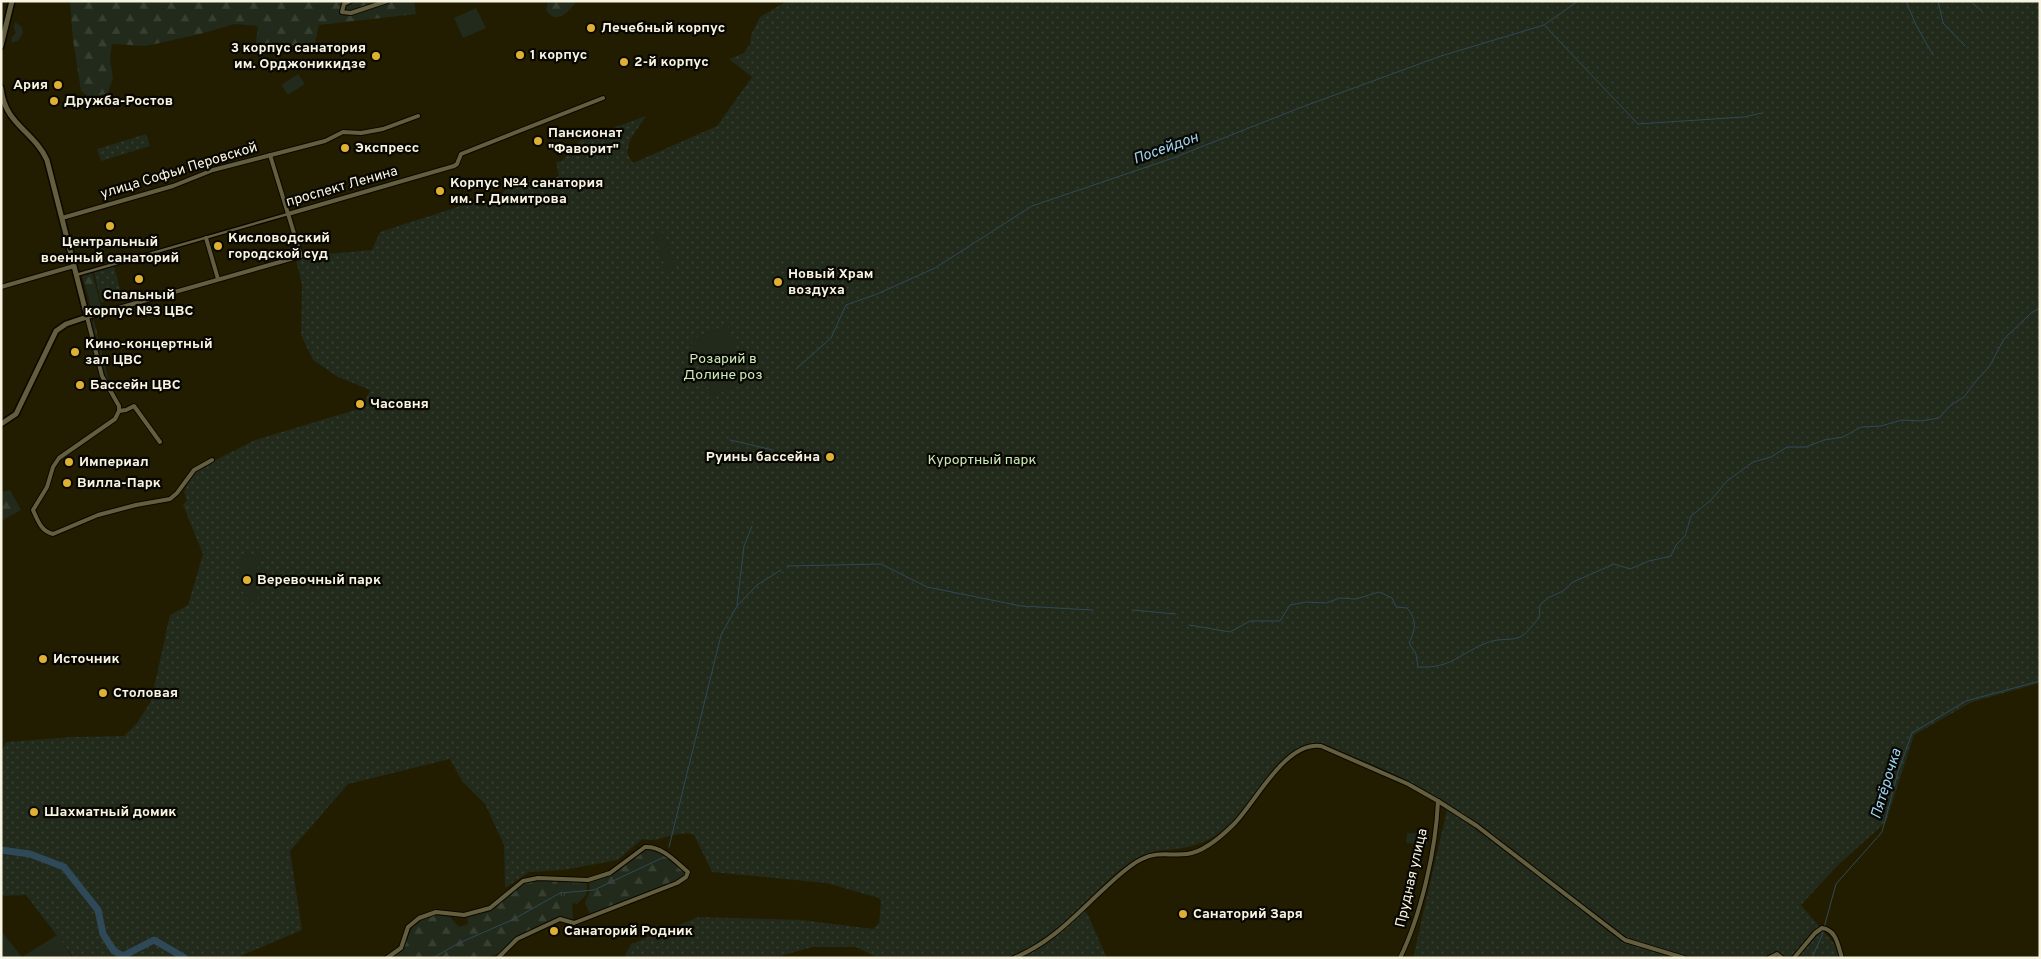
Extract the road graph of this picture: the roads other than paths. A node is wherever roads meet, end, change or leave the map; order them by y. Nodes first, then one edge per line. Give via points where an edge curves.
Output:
1 (12, 1) edge
2 (350, 1) edge
3 (387, 1) edge
4 (3, 26) edge
5 (1, 46) edge
6 (1, 88) edge
7 (603, 98) dead end
8 (418, 116) dead end
9 (270, 155) junction
10 (288, 214) junction
11 (62, 218) junction
12 (206, 238) junction
13 (74, 266) junction
14 (76, 275) junction
15 (218, 280) junction
16 (1, 287) edge
17 (87, 317) junction
18 (119, 411) junction
19 (1, 424) edge
20 (160, 442) dead end
21 (212, 460) dead end
22 (1438, 801) junction
23 (387, 958) edge
24 (498, 958) edge
25 (1014, 958) edge
26 (1400, 958) edge
27 (1684, 958) edge
28 (1769, 958) edge
29 (1782, 958) edge
30 (1794, 958) edge
31 (1842, 958) edge

1 - 4 main road
2 - 3 street via 344,4 342,12 351,13
4 - 5 main road
6 - 11 main road via 7,112 39,145 47,160
7 - 10 street, проспект Ленина via 461,154 454,166
8 - 9 street, улица Софьи Перовской via 383,129 343,132 325,141
9 - 10 street
9 - 11 street, улица Софьи Перовской
10 - 12 street, проспект Ленина
10 - 15 street via 301,256
11 - 13 main road
12 - 14 street, проспект Ленина
12 - 15 street
13 - 14 main road
13 - 16 street
14 - 17 main road
15 - 17 street
17 - 18 street via 102,376
17 - 19 main road via 56,331 16,414
18 - 20 street via 134,406
18 - 21 street via 114,419 55,462 47,486 33,510 47,533 53,534 107,513 170,499 194,470
22 - 25 street via 1358,761 1321,746 1308,746 1286,761 1240,818 1206,846 1185,854 1161,853 1141,859 1053,936
22 - 26 street, Прудная улица via 1427,874
22 - 27 street via 1477,826 1625,940
23 - 24 street via 401,948 408,928 419,918 436,912 464,915 490,908 524,881 538,878 588,880 610,873 645,847 660,849 688,872 677,884 574,922 560,919 517,938
28 - 29 street via 1777,954
30 - 31 street via 1822,928 1830,931 1837,941

